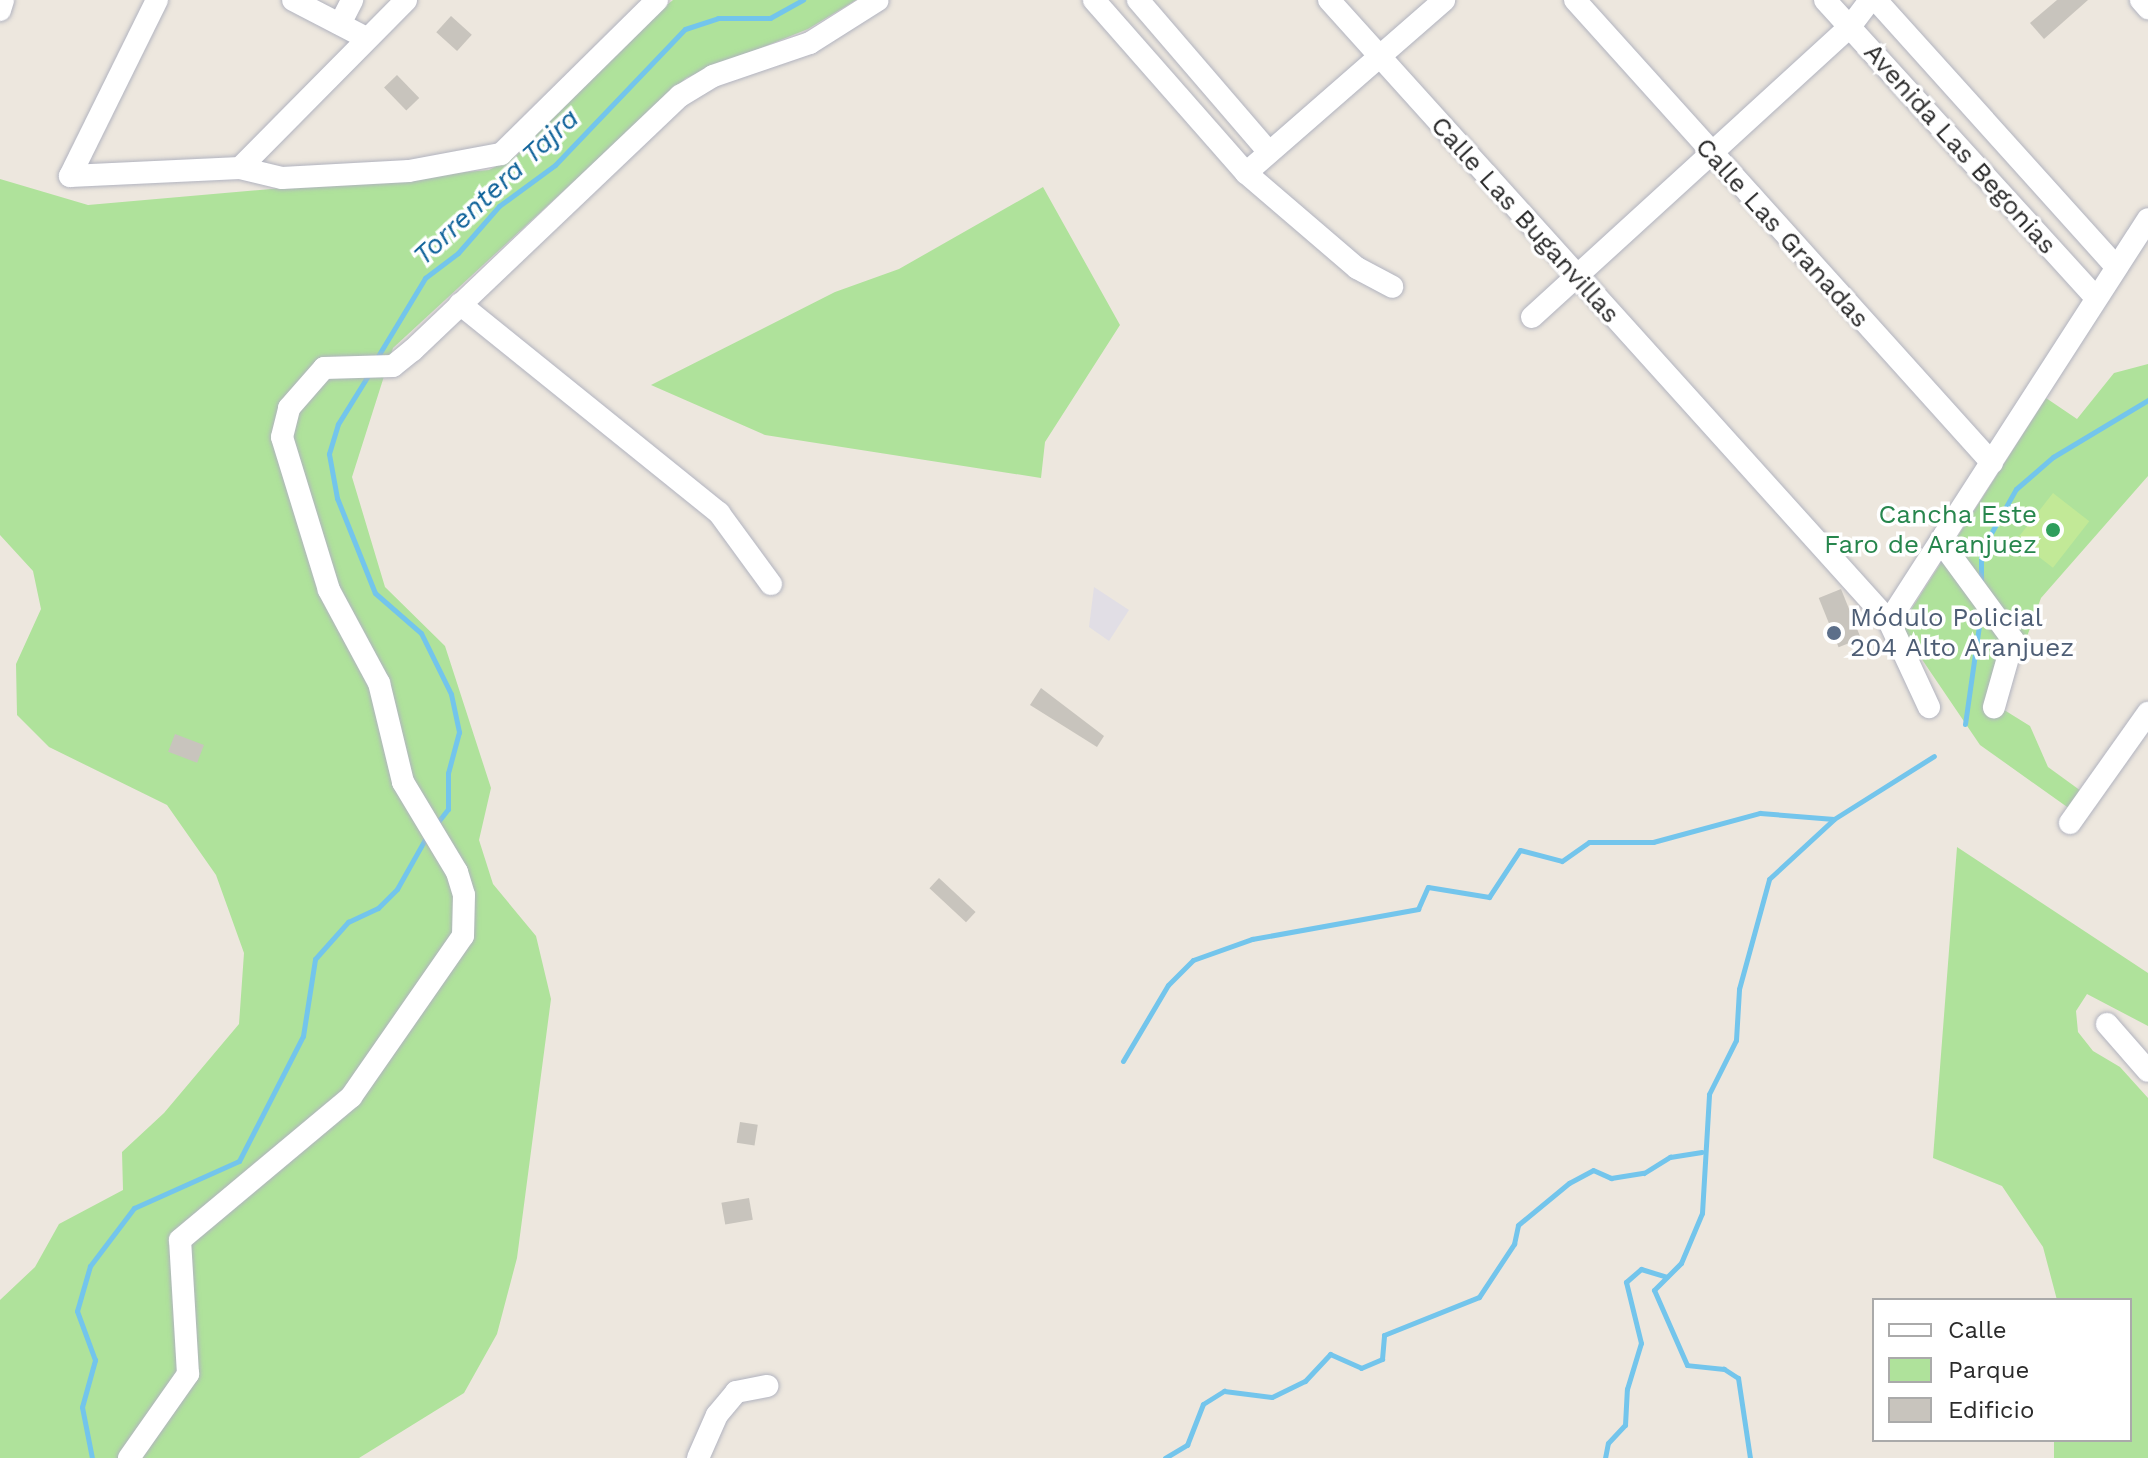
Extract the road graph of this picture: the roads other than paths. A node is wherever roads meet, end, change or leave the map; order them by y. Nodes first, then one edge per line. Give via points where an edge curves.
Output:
1 (3, 0) edge
2 (157, 0) edge
3 (293, 0) edge
4 (352, 0) edge
5 (406, 0) edge
6 (657, 0) edge
7 (878, 0) edge
8 (1094, 0) edge
9 (1138, 0) edge
10 (1329, 0) edge
11 (1444, 0) edge
12 (1575, 0) edge
13 (1825, 0) edge
14 (1873, 0) edge
15 (2141, 0) edge
16 (2148, 8) edge
17 (0, 10) edge
18 (340, 24) junction
19 (1849, 28) junction
20 (366, 38) junction
21 (1379, 59) junction
22 (1267, 150) junction
23 (1711, 155) junction
24 (240, 168) junction
25 (1246, 173) junction
26 (2146, 227) edge
27 (2116, 267) junction
28 (1576, 276) junction
29 (1392, 287) dead end
30 (2096, 298) junction
31 (460, 304) junction
32 (1532, 317) dead end
33 (1992, 463) junction
34 (1941, 542) junction
35 (771, 584) dead end
36 (1889, 621) junction
37 (1929, 707) dead end
38 (1994, 707) dead end
39 (2148, 713) edge
40 (2070, 823) dead end
41 (2107, 1024) dead end
42 (2148, 1071) edge
43 (767, 1386) dead end
44 (129, 1458) edge
45 (698, 1458) edge

1 - 17 street
2 - 24 street via 70,176
3 - 18 street
4 - 18 street
5 - 20 street
6 - 24 street via 501,154 409,171 330,176 282,178
7 - 31 street via 810,43 713,76 680,96
8 - 25 street
9 - 22 street
10 - 21 street, Calle Las Buganvillas
11 - 21 street
12 - 23 street, Calle Las Granadas
13 - 19 street, Avenida Las Begonias
14 - 19 street
14 - 27 street, Avenida Las Begonias
15 - 16 street
18 - 20 street
19 - 23 street
19 - 30 street, Avenida Las Begonias
20 - 24 street
21 - 22 street
21 - 28 street, Calle Las Buganvillas
22 - 25 street
23 - 28 street
23 - 33 street, Calle Las Granadas
25 - 29 street via 1357,268
26 - 27 street
27 - 30 street
28 - 32 street
28 - 36 street, Calle Las Buganvillas
30 - 33 street
31 - 35 street via 719,513
31 - 44 street via 393,366 324,368 289,408 282,437 329,590 379,683 403,782 464,895 463,936 351,1097 180,1240 188,1374
33 - 34 street
34 - 36 street
34 - 38 street via 2013,640
36 - 37 street, Calle Las Buganvillas
39 - 40 street
41 - 42 street
43 - 45 street via 736,1392 717,1415

